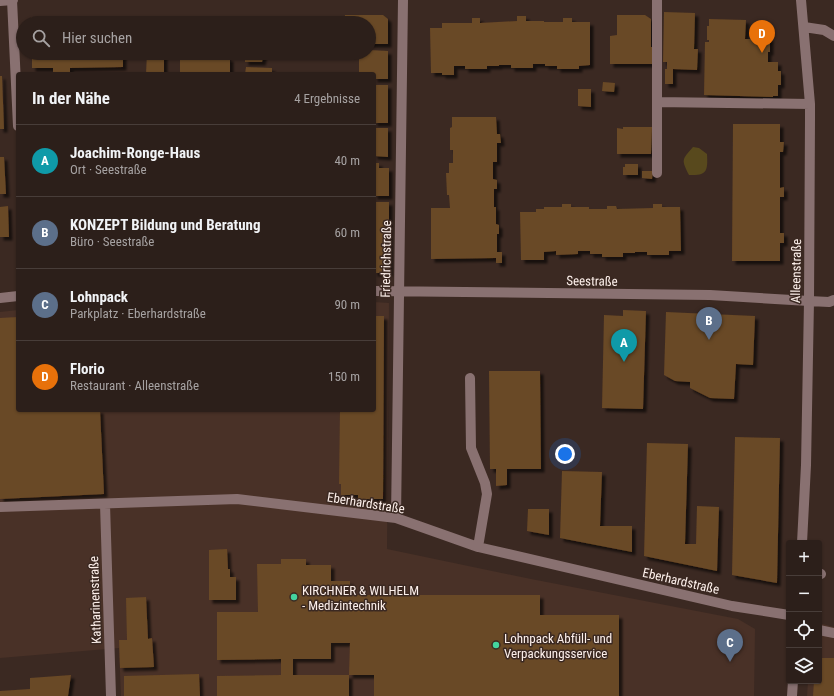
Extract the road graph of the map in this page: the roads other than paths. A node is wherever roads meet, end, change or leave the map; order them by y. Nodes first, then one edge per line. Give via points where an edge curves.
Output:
1 (0, 0) edge
2 (12, 0) edge
3 (404, 0) edge
4 (657, 0) edge
5 (801, 0) edge
6 (804, 27) junction
7 (834, 36) edge
8 (16, 84) edge
9 (657, 102) junction
10 (810, 104) junction
11 (657, 173) dead end
12 (376, 291) edge
13 (399, 291) junction
14 (16, 296) edge
15 (0, 298) edge
16 (834, 300) edge
17 (809, 301) junction
18 (470, 378) dead end
19 (105, 504) junction
20 (0, 507) edge
21 (396, 518) junction
22 (802, 540) edge
23 (478, 548) junction
24 (786, 615) edge
25 (822, 631) edge
26 (834, 633) edge
27 (793, 684) edge
28 (111, 696) edge
29 (792, 696) edge

1 - 2 street
2 - 8 street
3 - 13 street, Friedrichstraße
4 - 9 street
5 - 6 street, Alleenstraße
6 - 7 street via 824,30
6 - 10 street, Alleenstraße
9 - 10 street
9 - 11 street
10 - 17 street, Alleenstraße
12 - 13 street, Seestraße
13 - 17 street, Seestraße via 710,295
13 - 21 street, Friedrichstraße
14 - 15 street
16 - 17 street, Seestraße
17 - 22 street, Alleenstraße
18 - 23 street via 471,448 486,483 487,494
19 - 20 street, Eberhardstraße
19 - 21 street, Eberhardstraße via 237,499
19 - 28 street, Katharinenstraße
21 - 23 street, Eberhardstraße
23 - 24 street, Eberhardstraße via 732,606
25 - 26 street
27 - 29 street

